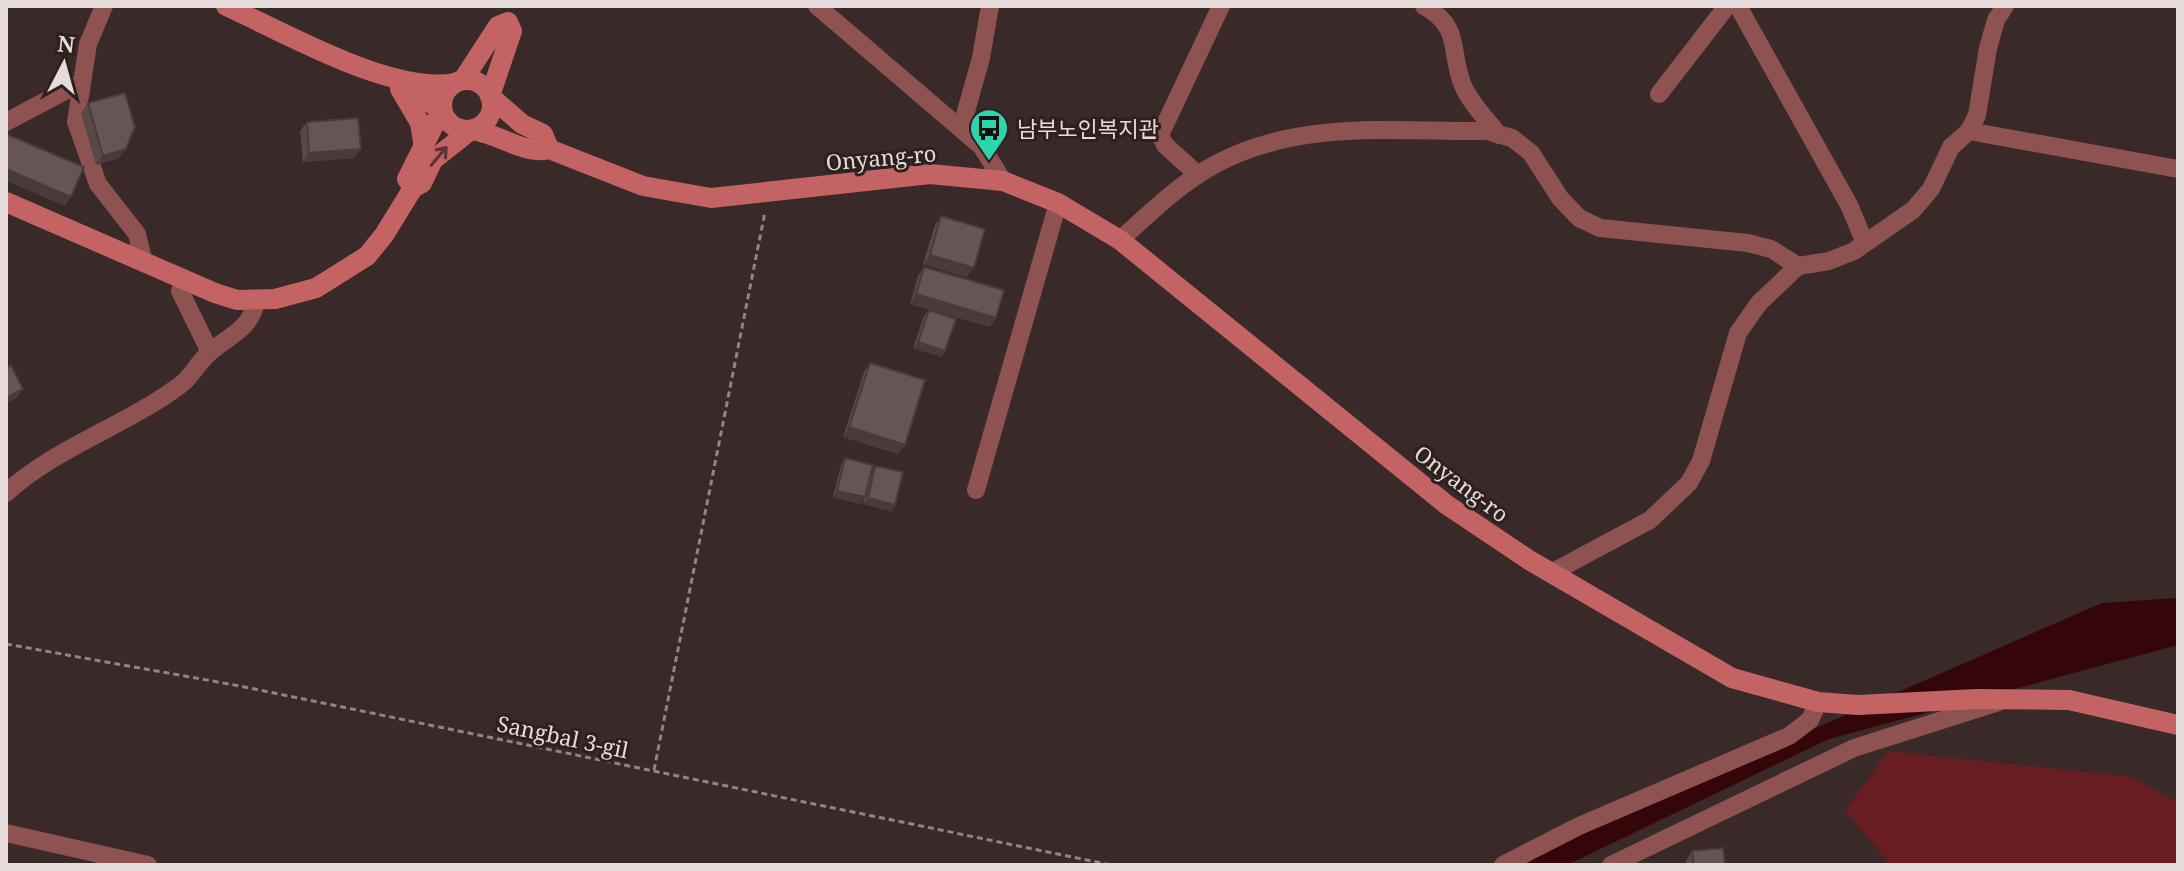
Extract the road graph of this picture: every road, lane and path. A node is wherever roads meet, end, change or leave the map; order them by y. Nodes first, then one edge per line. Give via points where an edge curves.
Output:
1 (104, 6) edge
2 (226, 6) edge
3 (990, 6) edge
4 (1221, 6) edge
5 (1424, 6) edge
6 (1727, 6) edge
7 (1738, 6) edge
8 (2005, 6) edge
9 (828, 8) edge
10 (512, 14) edge
11 (397, 81) junction
12 (459, 82) junction
13 (80, 83) junction
14 (1659, 94) dead end
15 (490, 96) junction
16 (442, 109) junction
17 (6, 122) edge
18 (961, 129) junction
19 (471, 130) junction
20 (1969, 131) junction
21 (1499, 135) junction
22 (423, 142) junction
23 (549, 149) junction
24 (2178, 169) edge
25 (1198, 175) junction
26 (1003, 181) junction
27 (413, 188) junction
28 (769, 193) junction
29 (6, 202) edge
30 (1058, 203) junction
31 (1120, 240) junction
32 (1865, 243) junction
33 (144, 263) junction
34 (1798, 266) junction
35 (184, 280) junction
36 (256, 302) junction
37 (210, 352) junction
38 (976, 490) dead end
39 (6, 493) edge
40 (1551, 573) junction
41 (6, 644) edge
42 (2005, 699) junction
43 (1818, 702) junction
44 (2178, 725) edge
45 (654, 771) junction
46 (6, 833) edge
47 (1509, 864) edge
48 (148, 865) edge
49 (1111, 865) edge
50 (1611, 865) edge

1 - 13 street
2 - 11 main road
3 - 18 street
4 - 25 street via 1160,135
5 - 21 street via 1445,20 1453,33 1466,92
6 - 14 street
7 - 32 street
8 - 20 street via 1996,20
9 - 18 street
10 - 12 main road
10 - 15 main road via 512,31
11 - 12 main road
11 - 16 main road
11 - 22 main road via 420,123
12 - 15 main road via 479,83
12 - 16 main road via 444,94
13 - 17 street
13 - 33 street via 76,122 98,184 137,234
15 - 19 main road via 490,113
15 - 23 main road via 522,124 543,134
16 - 19 main road via 455,127
16 - 22 main road
18 - 26 street via 982,147
19 - 23 main road via 490,132 538,152
27 -> 19 main road via 422,183 443,149
20 - 24 street
20 - 32 street via 1951,147 1931,189 1913,210
21 - 25 street via 1326,130 1253,148
21 - 34 street via 1531,153 1560,198 1579,218 1600,228 1748,243 1771,249
22 - 27 main road via 407,179
23 - 28 main road, Onyang-ro via 680,195
25 - 31 street
26 - 28 main road, Onyang-ro via 930,174
26 - 30 main road, Onyang-ro
27 - 36 main road via 384,235 351,268 316,288
28 - 45 path
29 - 33 main road
30 - 31 main road, Onyang-ro
30 - 38 street
31 - 40 main road, Onyang-ro via 1447,505
32 - 34 street via 1829,261
33 - 35 main road
34 - 40 street via 1759,303 1738,333 1701,461 1689,483 1650,520
35 - 36 main road
35 - 37 street via 180,291
36 - 37 street via 253,316 239,332
37 - 39 street via 183,384
40 - 43 main road, Onyang-ro via 1732,678
41 - 45 path, Sangbal 3-gil
42 - 43 main road, Onyang-ro
42 - 44 main road, Onyang-ro via 2069,700
42 - 50 street via 1854,748
43 - 47 street via 1810,720 1789,736 1579,826
45 - 49 path, Sangbal 3-gil
46 - 48 street

